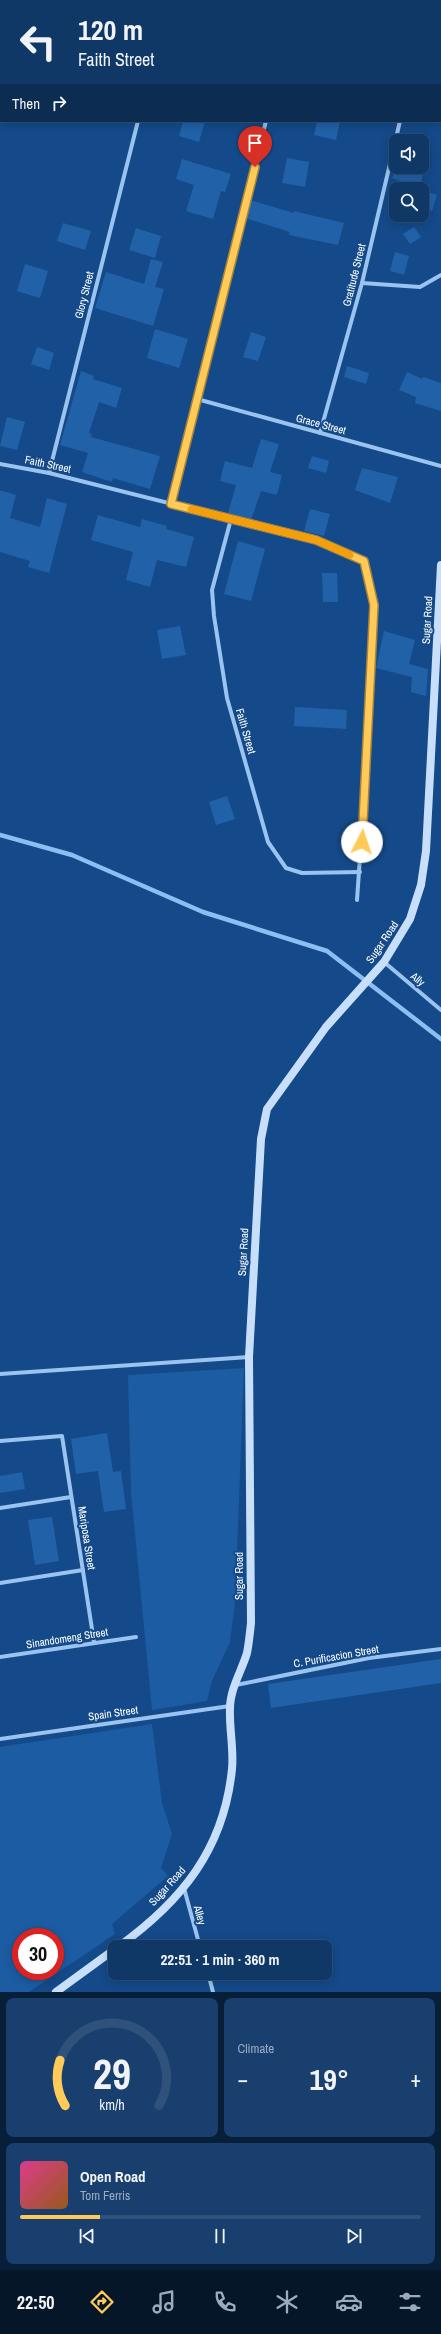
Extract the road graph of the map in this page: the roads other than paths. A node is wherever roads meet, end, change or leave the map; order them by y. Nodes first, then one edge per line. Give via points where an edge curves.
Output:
1 (138, 122) edge
2 (266, 122) edge
3 (400, 122) edge
4 (441, 275) edge
5 (362, 283) junction
6 (197, 399) junction
7 (320, 433) junction
8 (0, 464) edge
9 (441, 466) edge
10 (49, 473) junction
11 (171, 504) junction
12 (231, 519) junction
13 (441, 565) edge
14 (360, 872) junction
15 (357, 900) dead end
16 (384, 962) junction
17 (441, 1010) edge
18 (249, 1357) junction
19 (0, 1374) edge
20 (0, 1441) edge
21 (71, 1497) junction
22 (0, 1508) edge
23 (83, 1570) junction
24 (0, 1583) edge
25 (136, 1637) dead end
26 (94, 1642) junction
27 (441, 1649) edge
28 (0, 1657) edge
29 (236, 1685) junction
30 (230, 1706) junction
31 (0, 1739) edge
32 (184, 1888) junction
33 (126, 1940) edge
34 (198, 1940) edge
35 (108, 1954) edge
36 (210, 1980) edge
37 (56, 1992) edge
38 (213, 1992) edge

1 - 10 street, Glory Street
2 - 6 street
3 - 5 street, Gratitude Street
4 - 5 street via 420,287
5 - 7 street, Gratitude Street
6 - 7 street, Grace Street
6 - 11 street
7 - 9 street, Grace Street
8 - 10 street, Faith Street
10 - 11 street, Faith Street
11 - 12 street, Faith Street
12 - 14 street, Faith Street via 212,590 214,616 227,698 268,842 286,868 302,873
12 - 14 street, Faith Street via 316,540 364,561 374,605
13 - 16 main road, Sugar Road via 426,851 421,885 410,919
14 - 15 street, Faith Street
16 - 17 street, Ally
16 - 18 main road, Sugar Road via 326,1027 267,1110 261,1139
18 - 19 street
18 - 29 main road, Sugar Road via 251,1622 247,1651
20 - 21 street, Mariposa Street via 62,1436
21 - 22 street
21 - 23 street, Mariposa Street
23 - 24 street
23 - 26 street, Mariposa Street
25 - 26 street, Sinandomeng Street
26 - 28 street, Sinandomeng Street
27 - 29 street, C. Purificacion Street via 369,1658
29 - 30 main road, Sugar Road
30 - 31 street, Spain Street
30 - 32 main road, Sugar Road via 232,1767 222,1823 207,1856
32 - 33 main road, Sugar Road
32 - 34 street, Alley
35 - 37 main road
36 - 38 street

